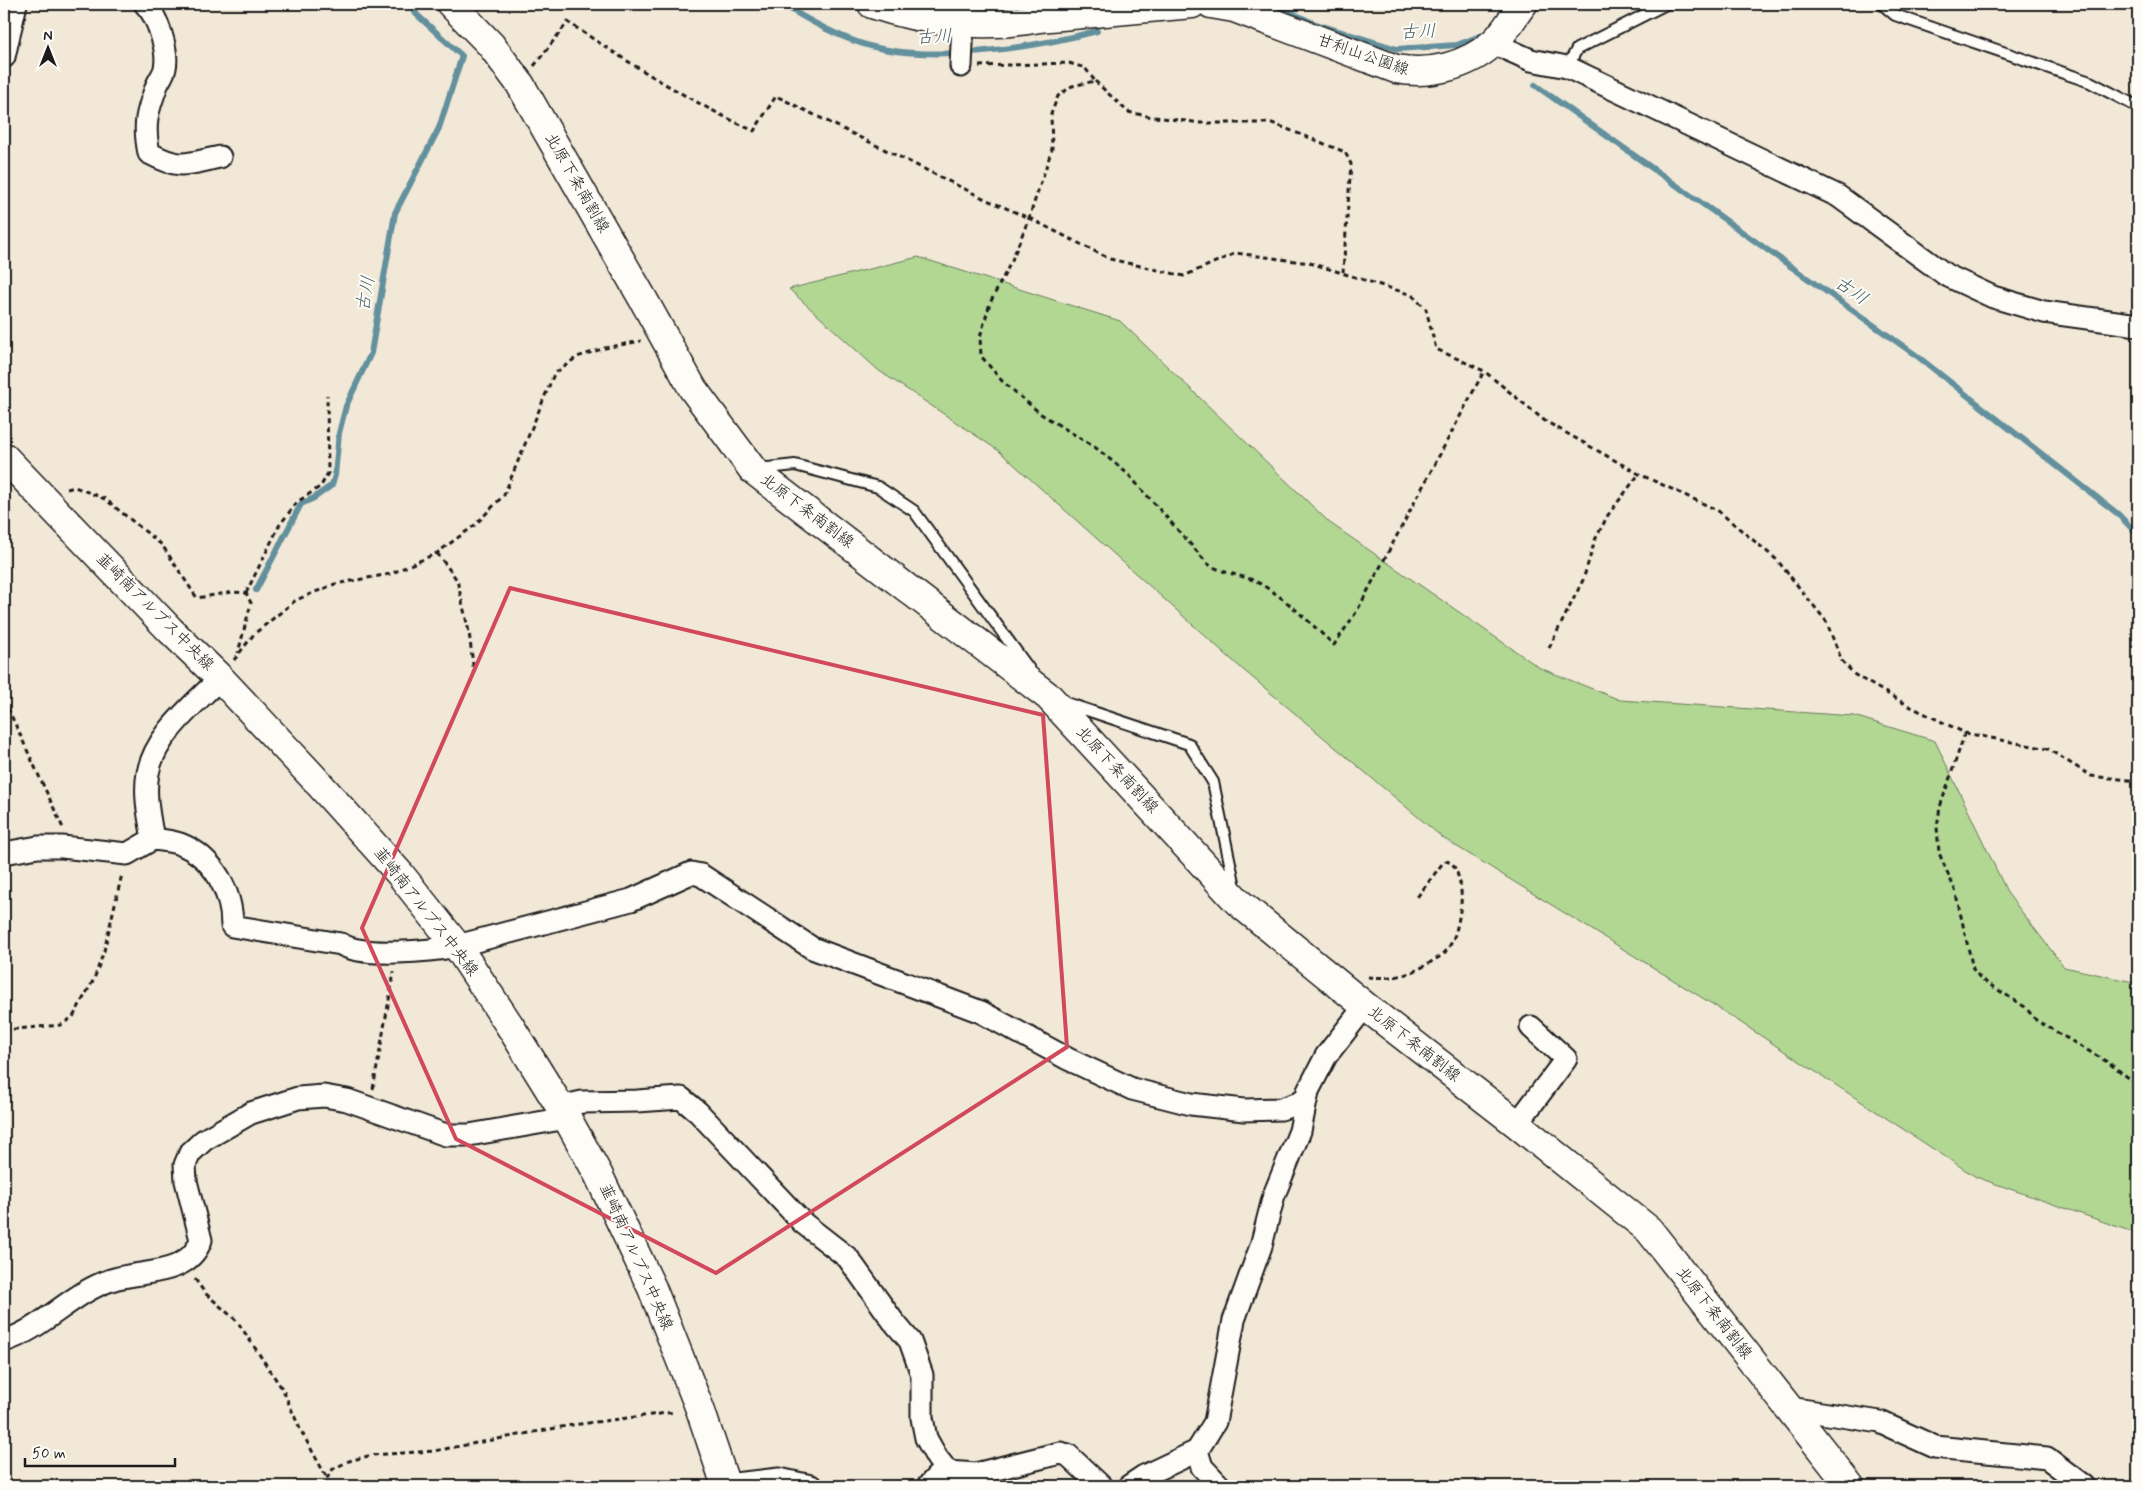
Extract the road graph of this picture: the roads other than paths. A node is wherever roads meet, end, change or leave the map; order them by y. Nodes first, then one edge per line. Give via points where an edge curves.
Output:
1 (16, 4) edge
2 (145, 4) edge
3 (451, 4) edge
4 (872, 4) edge
5 (1192, 4) edge
6 (1212, 4) edge
7 (1666, 4) edge
8 (1882, 4) edge
9 (1521, 5) edge
10 (911, 8) edge
11 (963, 31) junction
12 (1493, 43) junction
13 (4, 57) edge
14 (961, 66) road end
15 (1567, 68) junction
16 (2138, 107) edge
17 (220, 157) dead end
18 (2138, 325) edge
19 (4, 457) edge
20 (753, 470) junction
21 (220, 678) junction
22 (1050, 697) junction
23 (153, 839) junction
24 (4, 853) edge
25 (1238, 902) junction
26 (457, 946) junction
27 (1364, 1006) junction
28 (1531, 1027) dead end
29 (1307, 1097) junction
30 (564, 1112) junction
31 (1517, 1124) junction
32 (4, 1341) edge
33 (1789, 1408) junction
34 (1197, 1450) junction
35 (948, 1472) junction
36 (726, 1485) edge
37 (811, 1486) edge
38 (928, 1486) edge
39 (1101, 1486) edge
40 (1129, 1486) edge
41 (1220, 1486) edge
42 (1850, 1486) edge
43 (2084, 1486) edge

1 - 13 street
2 - 17 street via 152,10 160,28 166,68 148,108 144,132 149,153 180,166
3 - 20 main road, 北原下条南割線 via 492,45 520,84 693,389
4 - 10 main road
5 - 11 main road via 1039,18
6 - 12 main road, 甘利山公園線 via 1234,8 1396,69 1416,73 1441,70 1474,56
7 - 15 lane via 1578,49
8 - 16 lane via 1895,15 2090,82
9 - 12 main road, 甘利山公園線
10 - 11 main road
11 - 14 street
12 - 15 street via 1531,60
15 - 18 street via 1838,196 1946,275 1993,297 2044,312
19 - 21 main road, 韮崎南アルプス中央線
20 - 22 main road, 北原下条南割線
20 - 22 lane via 795,465 878,487 914,511
21 - 23 street via 162,739 153,756 147,793
21 - 26 main road, 韮崎南アルプス中央線 via 400,874
22 - 25 main road, 北原下条南割線
22 - 25 lane via 1189,744 1213,782
23 - 24 street via 126,854 38,847
23 - 26 street via 180,844 200,856 228,892 232,926 341,944 349,949 434,951
25 - 27 main road, 北原下条南割線
26 - 29 street via 631,900 691,873 701,875 812,948 981,1012 1132,1089 1190,1104 1244,1110 1281,1109
26 - 30 main road, 韮崎南アルプス中央線
27 - 29 street via 1326,1056
27 - 31 main road, 北原下条南割線
28 - 31 street via 1566,1059
29 - 34 street via 1300,1131 1274,1195 1261,1246 1234,1320 1215,1422
30 - 32 street via 477,1134 446,1135 332,1097 298,1098 251,1113 204,1140 190,1153 185,1165 186,1181 201,1240 184,1262 175,1267 110,1280 80,1294 22,1334
30 - 35 street via 582,1102 681,1098 698,1112 803,1222 848,1258 910,1341 922,1375 922,1418 926,1438
30 - 36 main road, 韮崎南アルプス中央線 via 598,1174 652,1288
31 - 33 main road, 北原下条南割線 via 1649,1230
33 - 42 main road, 北原下条南割線
33 - 43 street via 1880,1422 1935,1447 2047,1458
34 - 40 street
34 - 41 street via 1202,1466
35 - 38 street via 938,1475
35 - 39 street via 976,1474 1060,1453 1068,1454
36 - 37 street via 778,1479

